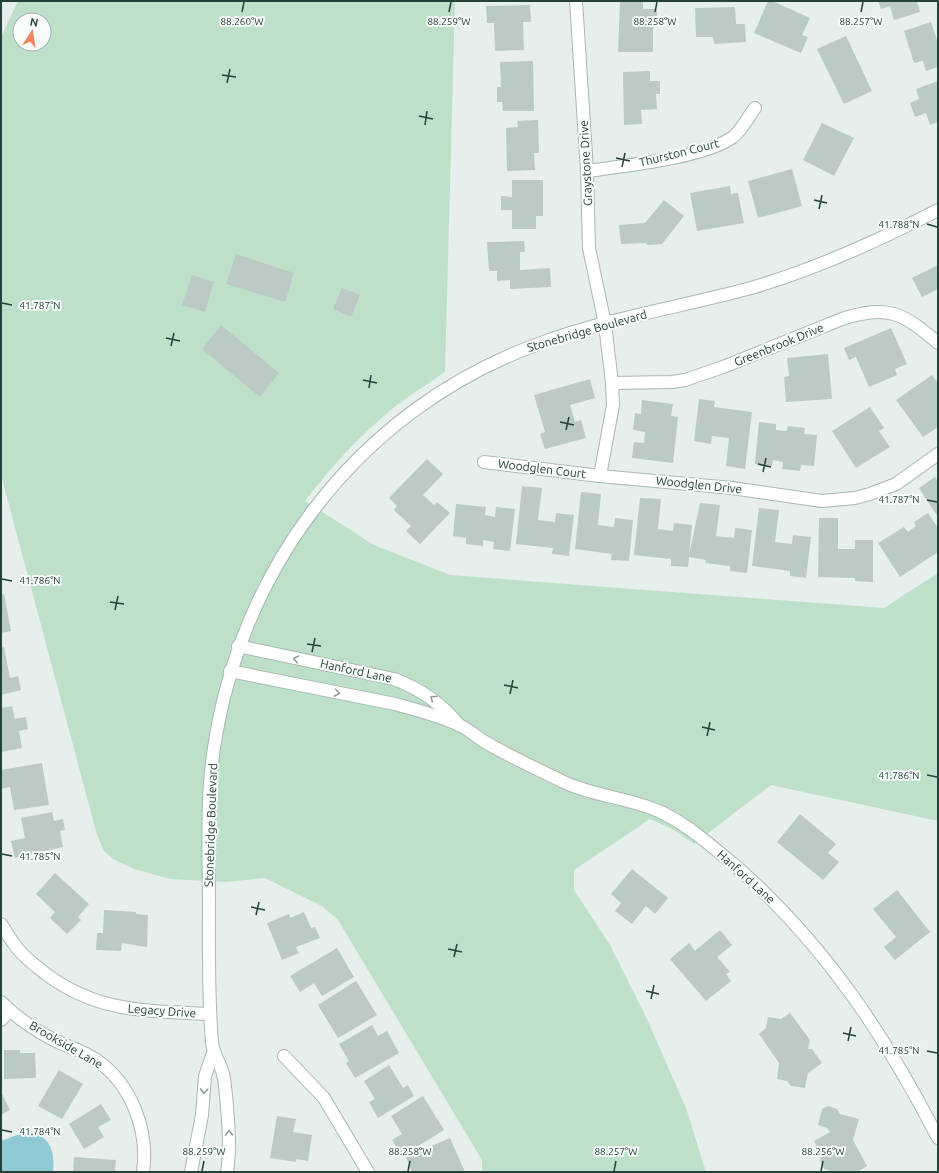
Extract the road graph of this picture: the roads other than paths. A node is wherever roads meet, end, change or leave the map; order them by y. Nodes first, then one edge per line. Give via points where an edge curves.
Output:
1 (576, 1) edge
2 (755, 108) dead end
3 (587, 171) junction
4 (938, 210) edge
5 (605, 324) junction
6 (938, 343) edge
7 (612, 383) junction
8 (938, 454) edge
9 (484, 462) dead end
10 (600, 476) junction
11 (238, 646) junction
12 (230, 671) junction
13 (460, 726) junction
14 (1, 924) edge
15 (5, 1006) edge
16 (210, 1014) junction
17 (1, 1020) edge
18 (213, 1053) junction
19 (284, 1056) dead end
20 (938, 1138) edge
21 (143, 1172) edge
22 (191, 1172) edge
23 (227, 1172) edge
24 (368, 1172) edge

1 - 3 street, Graystone Drive
2 - 3 street, Thurston Court via 734,136 723,143 653,162
3 - 5 street, Graystone Drive via 589,248
4 - 5 street, Stonebridge Boulevard via 862,248 796,274 724,295
5 - 7 street
5 - 11 street, Stonebridge Boulevard via 544,341 492,363 445,388 378,440 339,478 292,539 258,598
6 - 7 street, Greenbrook Drive via 902,317 875,311 861,313 685,380
7 - 10 street via 612,411
8 - 10 street, Woodglen Drive via 896,484 870,494 838,501
9 - 10 street, Woodglen Court
11 - 12 street, Stonebridge Boulevard
13 -> 11 street, Hanford Lane via 447,710 414,686 394,679
12 -> 13 street, Hanford Lane via 395,704
12 - 16 street, Stonebridge Boulevard via 215,738 210,785
13 - 20 street, Hanford Lane via 485,742 567,784 662,813 699,836 730,862 787,914 836,972 892,1053
14 - 16 street, Legacy Drive via 19,950 39,969 78,994 120,1008
15 - 17 street, Brookside Lane
15 - 21 street, Brookside Lane via 34,1028 95,1058 109,1070 133,1105 140,1123 144,1142
16 - 18 street, Stonebridge Boulevard
18 -> 22 street, Stonebridge Boulevard via 205,1076 202,1115
23 -> 18 street, Stonebridge Boulevard via 230,1158 223,1075
19 - 24 street via 324,1098

